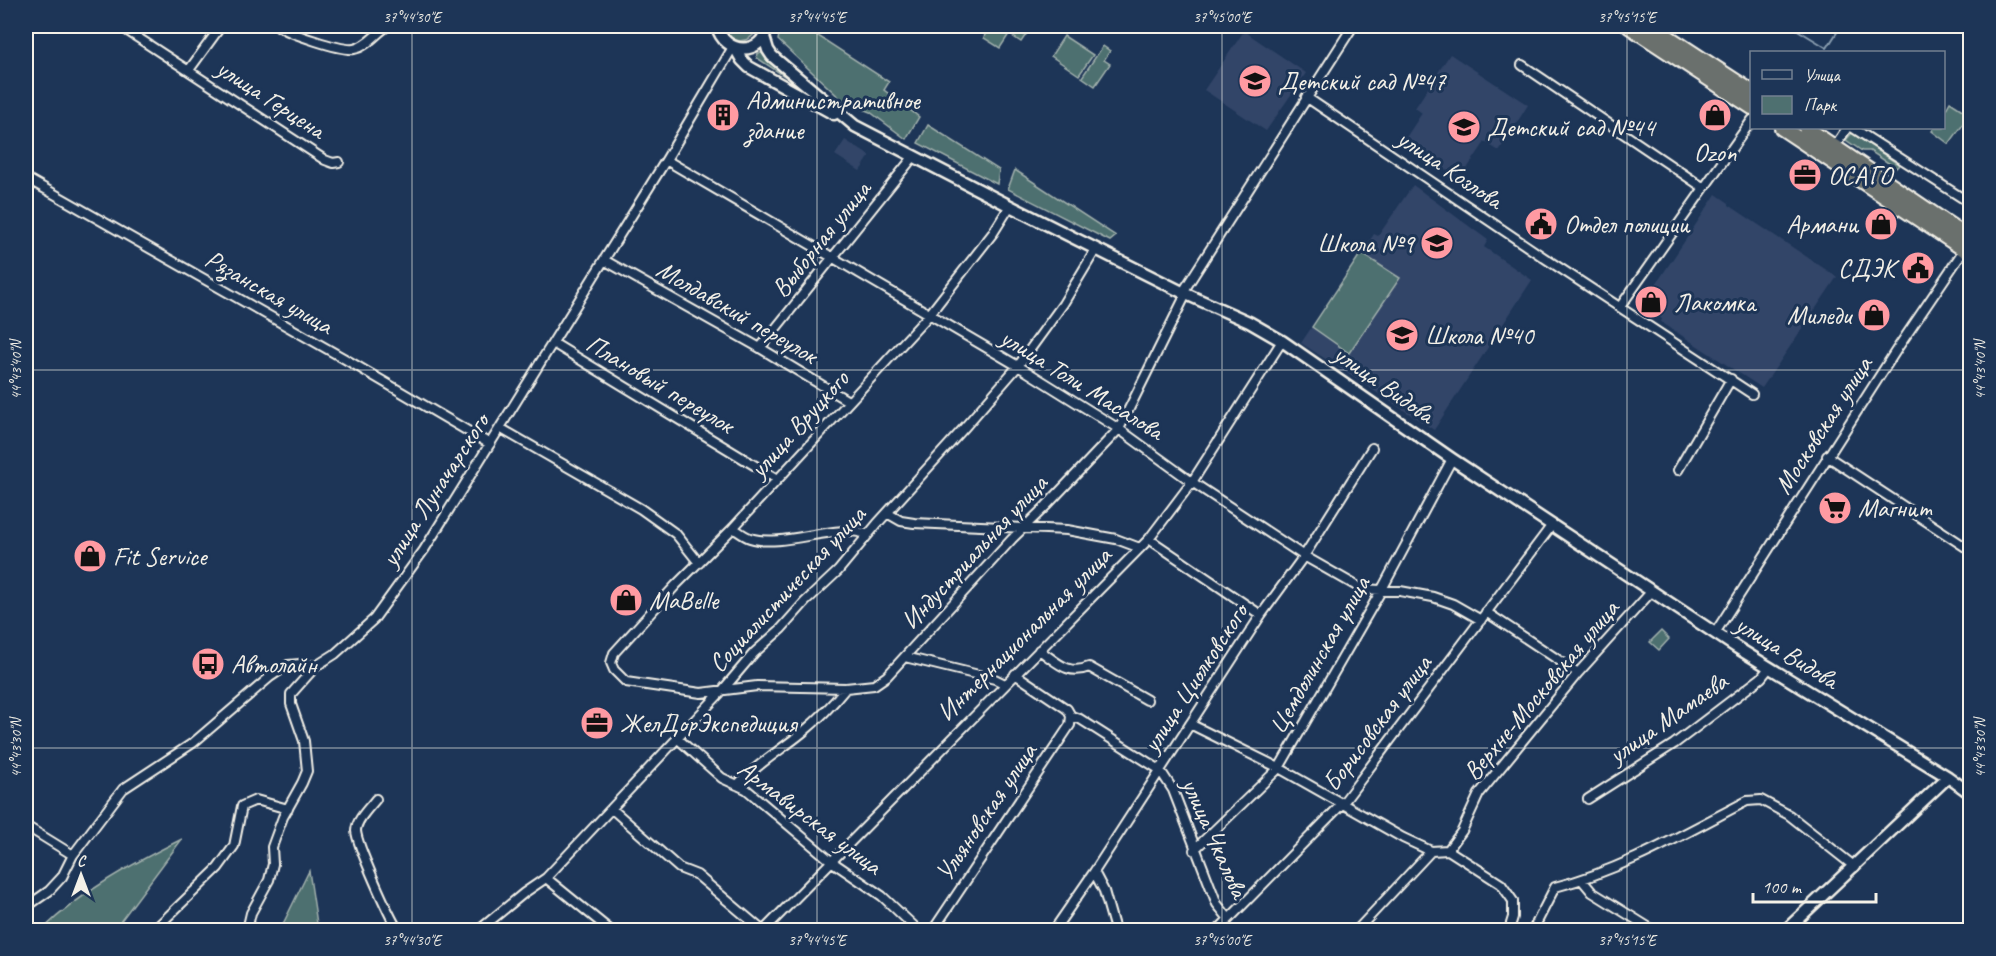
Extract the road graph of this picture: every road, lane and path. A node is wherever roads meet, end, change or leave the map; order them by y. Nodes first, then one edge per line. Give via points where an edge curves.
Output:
1 (120, 26) edge
2 (220, 26) edge
3 (278, 26) edge
4 (388, 26) edge
5 (717, 26) edge
6 (1353, 26) edge
7 (1629, 26) edge
8 (1651, 26) edge
9 (765, 31) edge
10 (734, 47) junction
11 (1522, 65) dead end
12 (189, 70) junction
13 (1750, 91) edge
14 (1306, 97) junction
15 (1750, 106) edge
16 (1750, 123) edge
17 (855, 126) junction
18 (1784, 129) edge
19 (1808, 129) edge
20 (1846, 129) edge
21 (1855, 129) edge
22 (1835, 146) junction
23 (914, 156) junction
24 (666, 160) junction
25 (339, 162) dead end
26 (26, 178) edge
27 (1704, 188) junction
28 (1971, 203) edge
29 (1010, 206) junction
30 (1969, 246) edge
31 (1096, 249) junction
32 (832, 259) junction
33 (604, 260) junction
34 (1184, 293) junction
35 (1620, 307) junction
36 (929, 315) junction
37 (1282, 341) junction
38 (553, 343) junction
39 (760, 348) junction
40 (1018, 366) junction
41 (1731, 380) junction
42 (1752, 394) dead end
43 (848, 401) junction
44 (500, 428) junction
45 (1119, 429) junction
46 (490, 444) junction
47 (1372, 448) dead end
48 (1827, 456) junction
49 (1452, 459) junction
50 (1678, 470) dead end
51 (777, 479) junction
52 (1192, 482) junction
53 (887, 513) junction
54 (1552, 525) junction
55 (733, 528) junction
56 (1022, 529) junction
57 (868, 535) junction
58 (1149, 539) junction
59 (1140, 548) junction
60 (1971, 549) edge
61 (1304, 556) junction
62 (699, 563) junction
63 (1381, 591) junction
64 (1652, 591) junction
65 (1261, 615) junction
66 (1484, 616) junction
67 (1715, 633) junction
68 (1039, 650) junction
69 (905, 657) junction
70 (316, 666) junction
71 (1769, 669) junction
72 (1578, 673) junction
73 (1015, 674) junction
74 (1005, 684) junction
75 (846, 688) junction
76 (721, 692) junction
77 (1147, 700) dead end
78 (1071, 716) junction
79 (1190, 724) junction
80 (677, 738) junction
81 (1278, 768) junction
82 (1160, 770) junction
83 (1948, 777) junction
84 (737, 785) junction
85 (1971, 793) edge
86 (376, 799) dead end
87 (1588, 799) dead end
88 (1343, 803) junction
89 (288, 809) junction
90 (612, 809) junction
91 (26, 826) edge
92 (1194, 850) junction
93 (1448, 850) junction
94 (1431, 851) junction
95 (73, 855) junction
96 (831, 861) junction
97 (1855, 867) junction
98 (1094, 872) junction
99 (546, 878) junction
100 (1582, 880) junction
101 (26, 907) edge
102 (1229, 919) junction
103 (154, 930) edge
104 (247, 930) edge
105 (398, 930) edge
106 (479, 930) edge
107 (610, 930) edge
108 (763, 930) edge
109 (918, 930) edge
110 (933, 930) edge
111 (1054, 930) edge
112 (1115, 930) edge
113 (1218, 930) edge
114 (1357, 930) edge
115 (1509, 930) edge
116 (1533, 930) edge
117 (1653, 930) edge
118 (1786, 930) edge

1 - 12 street, улица Герцена
2 - 12 street
3 - 4 street via 319,42 354,49
5 - 10 street via 723,39
6 - 14 street, Индустриальная улица
7 - 15 highway
8 - 13 highway
9 - 10 street via 751,47
9 - 17 street, улица Видова via 772,56
10 - 17 street via 749,67
10 - 24 street, улица Луначарского
11 - 27 street
12 - 25 street, улица Герцена via 325,160
14 - 34 street, Индустриальная улица
14 - 35 street, улица Козлова
16 - 27 street
17 - 23 street, улица Видова
18 - 30 highway
19 - 22 highway
20 - 22 street
21 - 28 street
22 - 30 highway
23 - 29 street, улица Видова
23 - 32 street, Выборная улица
24 - 32 street, улица Толи Масалова
24 - 33 street, улица Луначарского
26 - 46 street, Рязанская улица
27 - 35 street
29 - 31 street, улица Видова
29 - 36 street, улица Вруцкого
30 - 48 street, Московская улица
31 - 34 street, улица Видова
31 - 40 street, Социалистическая улица via 1063,304
32 - 36 street, улица Толи Масалова
32 - 39 street, Выборная улица
33 - 38 street, улица Луначарского
33 - 39 street, Молдавский переулок
34 - 37 street, улица Видова
34 - 45 street, Индустриальная улица
35 - 41 street, улица Козлова
36 - 40 street, улица Толи Масалова
36 - 43 street, улица Вруцкого
37 - 49 street, улица Видова
37 - 52 street, Интернациональная улица
38 - 44 street, улица Луначарского
38 - 51 street, Плановый переулок
39 - 43 street, Молдавский переулок
40 - 45 street, улица Толи Масалова
40 - 53 street, Социалистическая улица
41 - 42 street, улица Козлова
41 - 50 street
43 - 51 street, улица Вруцкого
44 - 46 street, улица Луначарского
44 - 62 street via 641,509 676,534
45 - 52 street, улица Толи Масалова
45 - 56 street, Индустриальная улица
46 - 70 street, улица Луначарского via 424,550 374,619
47 - 61 street, улица Циолковского
48 - 60 street
48 - 67 street, Московская улица
49 - 54 street, улица Видова
49 - 63 street, Цемдолинская улица
51 - 55 street, улица Вруцкого
52 - 58 street, Интернациональная улица
52 - 61 street, улица Толи Масалова
53 - 56 street via 914,523
53 - 57 street, Социалистическая улица
54 - 64 street, улица Видова
54 - 66 street, Борисовская улица
55 - 57 street via 761,539 851,531
55 - 62 street, улица Вруцкого
56 - 59 street via 1066,530 1116,539
56 - 69 street, Индустриальная улица
57 - 76 street, Социалистическая улица
58 - 59 street, Интернациональная улица
58 - 65 street
59 - 68 street, Интернациональная улица
61 - 63 street, улица Толи Масалова via 1362,589
61 - 65 street, улица Циолковского
62 - 76 street, улица Вруцкого via 614,653 611,663 626,682 701,693
63 - 66 street, улица Толи Масалова via 1433,597
63 - 81 street, Цемдолинская улица
64 - 67 street, улица Видова
64 - 72 street, Верхне-Московская улица
65 - 79 street, улица Циолковского
66 - 72 street, улица Толи Масалова
66 - 88 street, Борисовская улица
67 - 71 street, улица Видова
68 - 73 street, Интернациональная улица
68 - 77 street via 1067,669 1078,672 1089,667
69 - 74 street
69 - 75 street, Индустриальная улица via 874,685
70 - 89 street, улица Луначарского via 291,694 304,741 307,771
70 - 95 street via 288,666 270,677 193,743 123,789
71 - 83 street, улица Видова
71 - 87 street, улица Мамаева via 1674,744
72 - 93 street, Верхне-Московская улица via 1479,794 1462,831
73 - 74 street, Интернациональная улица
73 - 78 street, улица Чкалова via 1067,709
74 - 96 street, Интернациональная улица
75 - 76 street via 757,686
75 - 84 street via 804,731
76 - 80 street, Социалистическая улица
78 - 82 street, улица Чкалова
78 - 110 street, Ульяновская улица via 1070,724
79 - 81 street
79 - 82 street, улица Циолковского
80 - 84 street, Армавирская улица via 722,778
80 - 90 street, Социалистическая улица
81 - 88 street
81 - 92 street, Цемдолинская улица
82 - 92 street, улица Чкалова via 1173,790
82 - 98 street, улица Циолковского
83 - 85 street, улица Видова
83 - 97 street
84 - 96 street, Армавирская улица
86 - 105 street via 358,822 356,831
88 - 94 street
88 - 102 street, Борисовская улица
89 - 103 street via 256,800 242,806 234,846 218,868
89 - 104 street via 272,847 273,864 268,880 251,912
90 - 99 street, Социалистическая улица
90 - 108 street via 679,868 697,875
91 - 95 street
92 - 102 street, улица Чкалова via 1217,904
93 - 94 street
93 - 115 street via 1501,884 1513,901
94 - 114 street
95 - 101 street via 62,877
96 - 108 street, Интернациональная улица
96 - 109 street, Армавирская улица via 882,896
97 - 100 street via 1789,815 1761,800 1747,801 1628,862
97 - 118 street
98 - 111 street, улица Циолковского
98 - 112 street
99 - 106 street, Социалистическая улица
99 - 107 street
100 - 116 street via 1554,887
100 - 117 street via 1592,892
102 - 113 street, Борисовская улица

